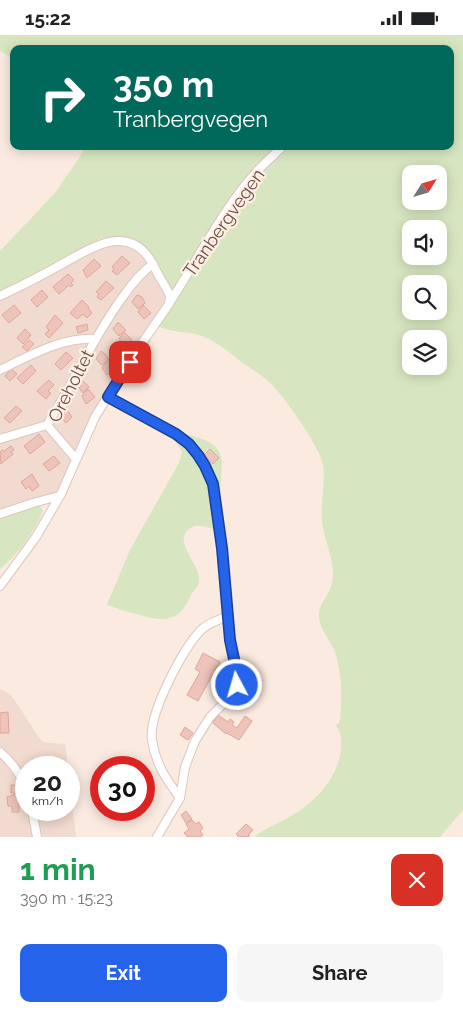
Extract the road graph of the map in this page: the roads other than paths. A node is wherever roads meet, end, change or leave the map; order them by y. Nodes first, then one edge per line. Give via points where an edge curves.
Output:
1 (280, 150) edge
2 (153, 264) junction
3 (0, 296) edge
4 (170, 300) junction
5 (95, 339) junction
6 (0, 370) edge
7 (108, 397) junction
8 (47, 425) junction
9 (0, 439) edge
10 (76, 459) junction
11 (59, 496) junction
12 (0, 514) edge
13 (0, 587) edge
14 (228, 616) junction
15 (0, 752) edge
16 (15, 768) edge
17 (180, 798) junction
18 (34, 821) edge
19 (37, 837) edge
20 (157, 837) edge

1 - 4 street, Tranbergvegen via 245,187
2 - 3 street via 146,254 130,243 100,243
2 - 4 street
2 - 5 street, Oreholtet via 144,269 131,285
4 - 7 street, Tranbergvegen
5 - 6 street via 81,338 63,343
5 - 8 street, Oreholtet
7 - 10 street, Tranbergvegen
7 - 14 street via 176,434 189,444 205,466 213,484
8 - 9 street
8 - 10 street, Oreholtet
10 - 11 street, Tranbergvegen
11 - 12 street
11 - 13 street, Tranbergvegen via 36,537
14 - 17 street via 237,685 195,741 185,767
14 - 17 street via 201,630 169,681 155,717 152,739 157,761 164,777
15 - 16 street
17 - 20 street
18 - 19 street

